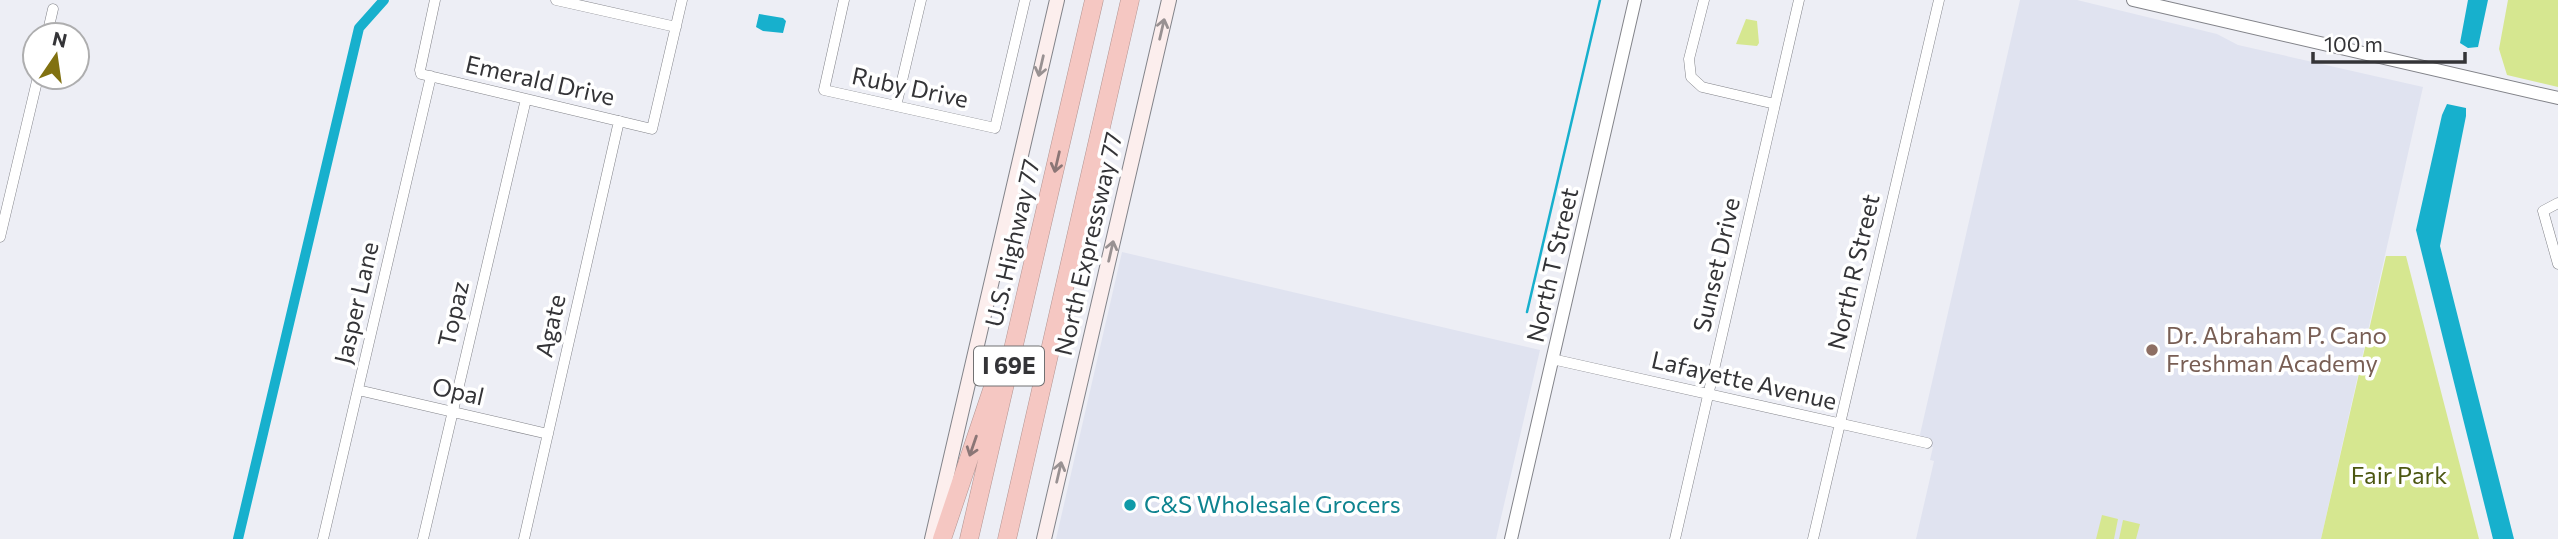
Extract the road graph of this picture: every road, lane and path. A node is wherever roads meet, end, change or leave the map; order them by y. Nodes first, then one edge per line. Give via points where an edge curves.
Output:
1 (435, 0) edge
2 (556, 0) edge
3 (682, 0) edge
4 (844, 0) edge
5 (921, 0) edge
6 (1025, 0) edge
7 (1057, 0) edge
8 (1094, 0) edge
9 (1130, 0) edge
10 (1137, 0) edge
11 (1169, 0) edge
12 (1635, 0) edge
13 (1704, 0) edge
14 (1799, 0) edge
15 (1939, 0) edge
16 (2133, 0) edge
17 (54, 9) dead end
18 (51, 21) edge
19 (676, 27) junction
20 (431, 76) junction
21 (1110, 89) junction
22 (34, 91) edge
23 (2558, 98) edge
24 (526, 99) junction
25 (1775, 104) junction
26 (896, 106) junction
27 (618, 121) junction
28 (1049, 193) junction
29 (2558, 203) edge
30 (0, 237) edge
31 (2558, 264) edge
32 (1552, 359) junction
33 (358, 390) junction
34 (1708, 394) junction
35 (453, 412) junction
36 (1840, 425) junction
37 (548, 434) junction
38 (1927, 443) dead end
39 (323, 539) edge
40 (424, 539) edge
41 (524, 539) edge
42 (932, 539) edge
43 (942, 539) edge
44 (969, 539) edge
45 (1007, 539) edge
46 (1044, 539) edge
47 (1511, 539) edge
48 (1675, 539) edge
49 (1813, 539) edge

1 - 20 street, Emerald Drive via 420,70
2 - 19 street
3 - 19 street
4 - 26 street, Ruby Drive via 824,90
5 - 26 street
6 - 26 street, Ruby Drive via 995,128
7 -> 42 main road
8 -> 28 highway, U.S. Highway 77 / I 69E
9 - 21 highway, I 69E
10 - 21 highway
46 -> 11 main road, North Expressway 77
12 - 32 street, North T Street
13 - 25 street via 1689,59 1691,77 1702,87
14 - 25 street, Sunset Drive
15 - 36 street, North R Street
16 - 23 street
17 - 18 street
19 - 27 street, Emerald Drive via 652,129
20 - 24 street, Emerald Drive
20 - 33 street, Jasper Lane
21 - 45 highway, I 69E
22 - 30 street
24 - 27 street, Emerald Drive
24 - 35 street, Topaz
25 - 34 street, Sunset Drive
27 - 37 street, Agate
28 -> 43 highway via 997,377
28 - 44 highway, U.S. Highway 77 / I 69E
29 - 31 street via 2543,211
32 - 34 street, Lafayette Avenue
32 - 47 street, North T Street
33 - 35 street, Opal
33 - 39 street, Jasper Lane
34 - 36 street, Lafayette Avenue
34 - 48 street, Sunset Drive
35 - 37 street, Opal
35 - 40 street, Topaz
36 - 38 street, Lafayette Avenue
36 - 49 street, North R Street
37 - 41 street, Agate

